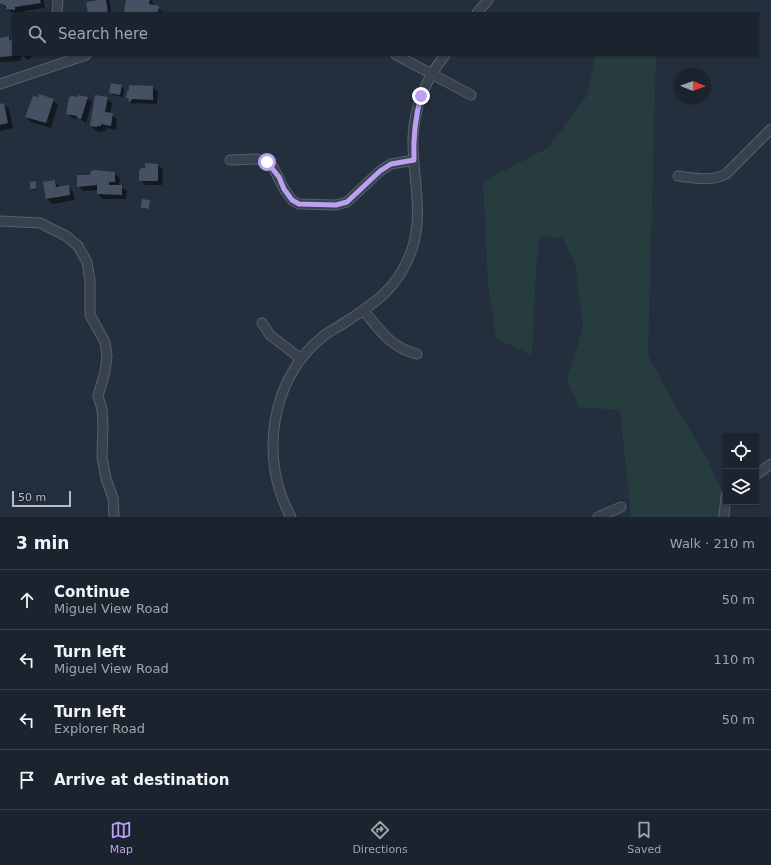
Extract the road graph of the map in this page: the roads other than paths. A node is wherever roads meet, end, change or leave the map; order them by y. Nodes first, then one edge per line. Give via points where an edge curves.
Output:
1 (58, 0) edge
2 (483, 2) edge
3 (57, 12) edge
4 (478, 12) edge
5 (58, 56) edge
6 (83, 56) edge
7 (398, 56) edge
8 (444, 56) edge
9 (58, 65) junction
10 (430, 74) junction
11 (0, 84) edge
12 (471, 95) dead end
13 (771, 129) edge
14 (230, 160) dead end
15 (414, 160) junction
16 (678, 176) dead end
17 (0, 221) edge
18 (364, 311) junction
19 (262, 323) dead end
20 (417, 354) dead end
21 (302, 359) junction
22 (771, 464) edge
23 (759, 473) edge
24 (725, 505) edge
25 (621, 507) dead end
26 (114, 517) edge
27 (291, 517) edge
28 (598, 517) edge
29 (724, 517) edge

1 - 3 street
2 - 4 street
5 - 9 street
6 - 9 street
7 - 10 street
8 - 10 street
9 - 11 street
10 - 12 street
10 - 15 street via 415,117
13 - 16 street via 718,179
14 - 15 street via 267,162 292,200 299,204 336,205 347,202 391,164
15 - 18 street via 418,215 411,250 395,283
17 - 26 street via 40,223 60,232 78,246 87,262 90,315 105,342 107,356 98,396 102,415 102,457 113,498
18 - 20 street via 393,345
18 - 21 street via 323,336
19 - 21 street via 270,335
21 - 27 street via 283,393 274,431 273,456 276,476 280,493
22 - 23 street
24 - 29 street
25 - 28 street

